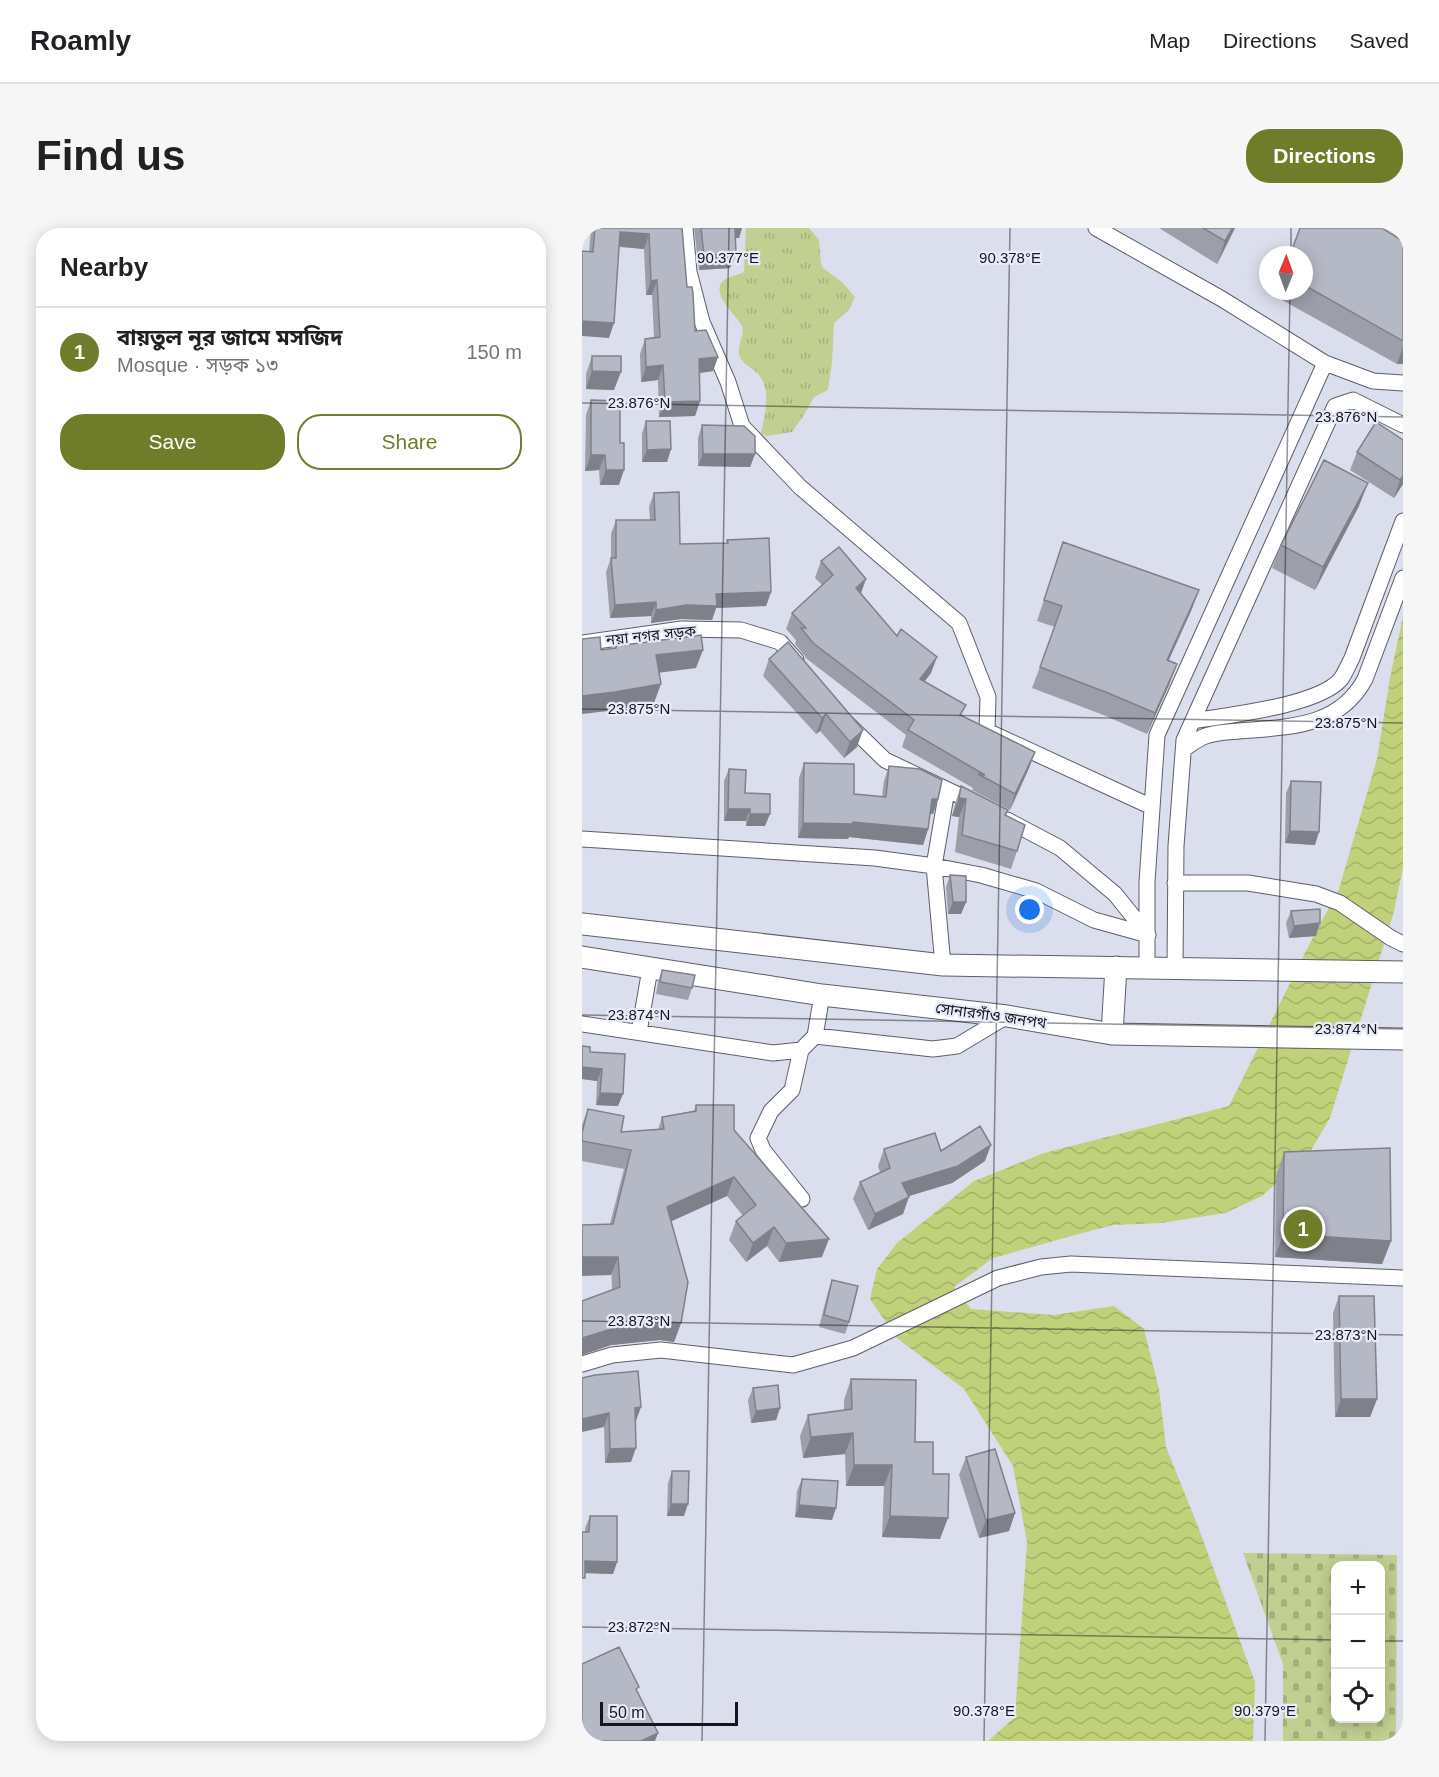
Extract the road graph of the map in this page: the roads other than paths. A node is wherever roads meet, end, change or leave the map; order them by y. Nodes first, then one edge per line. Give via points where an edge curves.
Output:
1 (684, 228) edge
2 (1096, 228) edge
3 (1325, 363) junction
4 (1403, 382) edge
5 (1403, 425) edge
6 (1403, 521) edge
7 (1403, 578) edge
8 (582, 643) edge
9 (804, 670) edge
10 (840, 713) edge
11 (1193, 721) junction
12 (1184, 749) junction
13 (947, 790) junction
14 (1152, 807) junction
15 (582, 839) edge
16 (934, 866) junction
17 (1175, 883) junction
18 (582, 924) edge
19 (1148, 935) junction
20 (1397, 941) edge
21 (582, 957) edge
22 (943, 966) junction
23 (1116, 967) junction
24 (1147, 967) junction
25 (1175, 968) junction
26 (650, 969) junction
27 (1397, 972) edge
28 (822, 995) junction
29 (1007, 1016) junction
30 (582, 1024) edge
31 (639, 1032) junction
32 (1112, 1034) junction
33 (815, 1036) junction
34 (1394, 1039) edge
35 (801, 1050) junction
36 (802, 1199) dead end
37 (1403, 1278) edge
38 (582, 1364) edge

1 - 14 street via 689,272 702,322 742,426 800,487 959,623 988,697 987,731
2 - 3 street
3 - 4 street via 1373,381
3 - 14 street via 1157,735
5 - 11 street via 1353,400 1335,406
6 - 11 street via 1352,658 1340,679 1325,690 1274,708
7 - 12 street via 1365,679 1358,693 1339,709 1300,726 1204,736
8 - 9 street, নয়া নগর সড়ক via 682,629 741,630 780,642
10 - 13 street via 885,760
11 - 12 street
12 - 17 street
13 - 16 street
13 - 19 street via 1060,848 1115,894
14 - 19 street
15 - 16 street via 875,858
16 - 19 street via 1036,891 1094,920
16 - 22 street
17 - 20 street via 1248,883 1316,894 1340,903
17 - 25 street
18 - 22 main road
19 - 24 street
21 - 26 main road, সোনারগাঁও জনপথ
22 - 23 main road
23 - 24 main road
23 - 32 main road
24 - 25 main road
25 - 27 main road
26 - 28 main road, সোনারগাঁও জনপথ
26 - 31 street
28 - 29 main road, সোনারগাঁও জনপথ
28 - 33 street
29 - 32 main road, সোনারগাঁও জনপথ
29 - 33 street via 957,1046 933,1049
30 - 31 street
31 - 35 street via 773,1053
32 - 34 main road, সোনারগাঁও জনপথ
33 - 35 street
35 - 36 street via 792,1090 771,1111 758,1138
37 - 38 street via 1071,1264 1041,1267 998,1278 853,1348 794,1365 661,1350 612,1355

